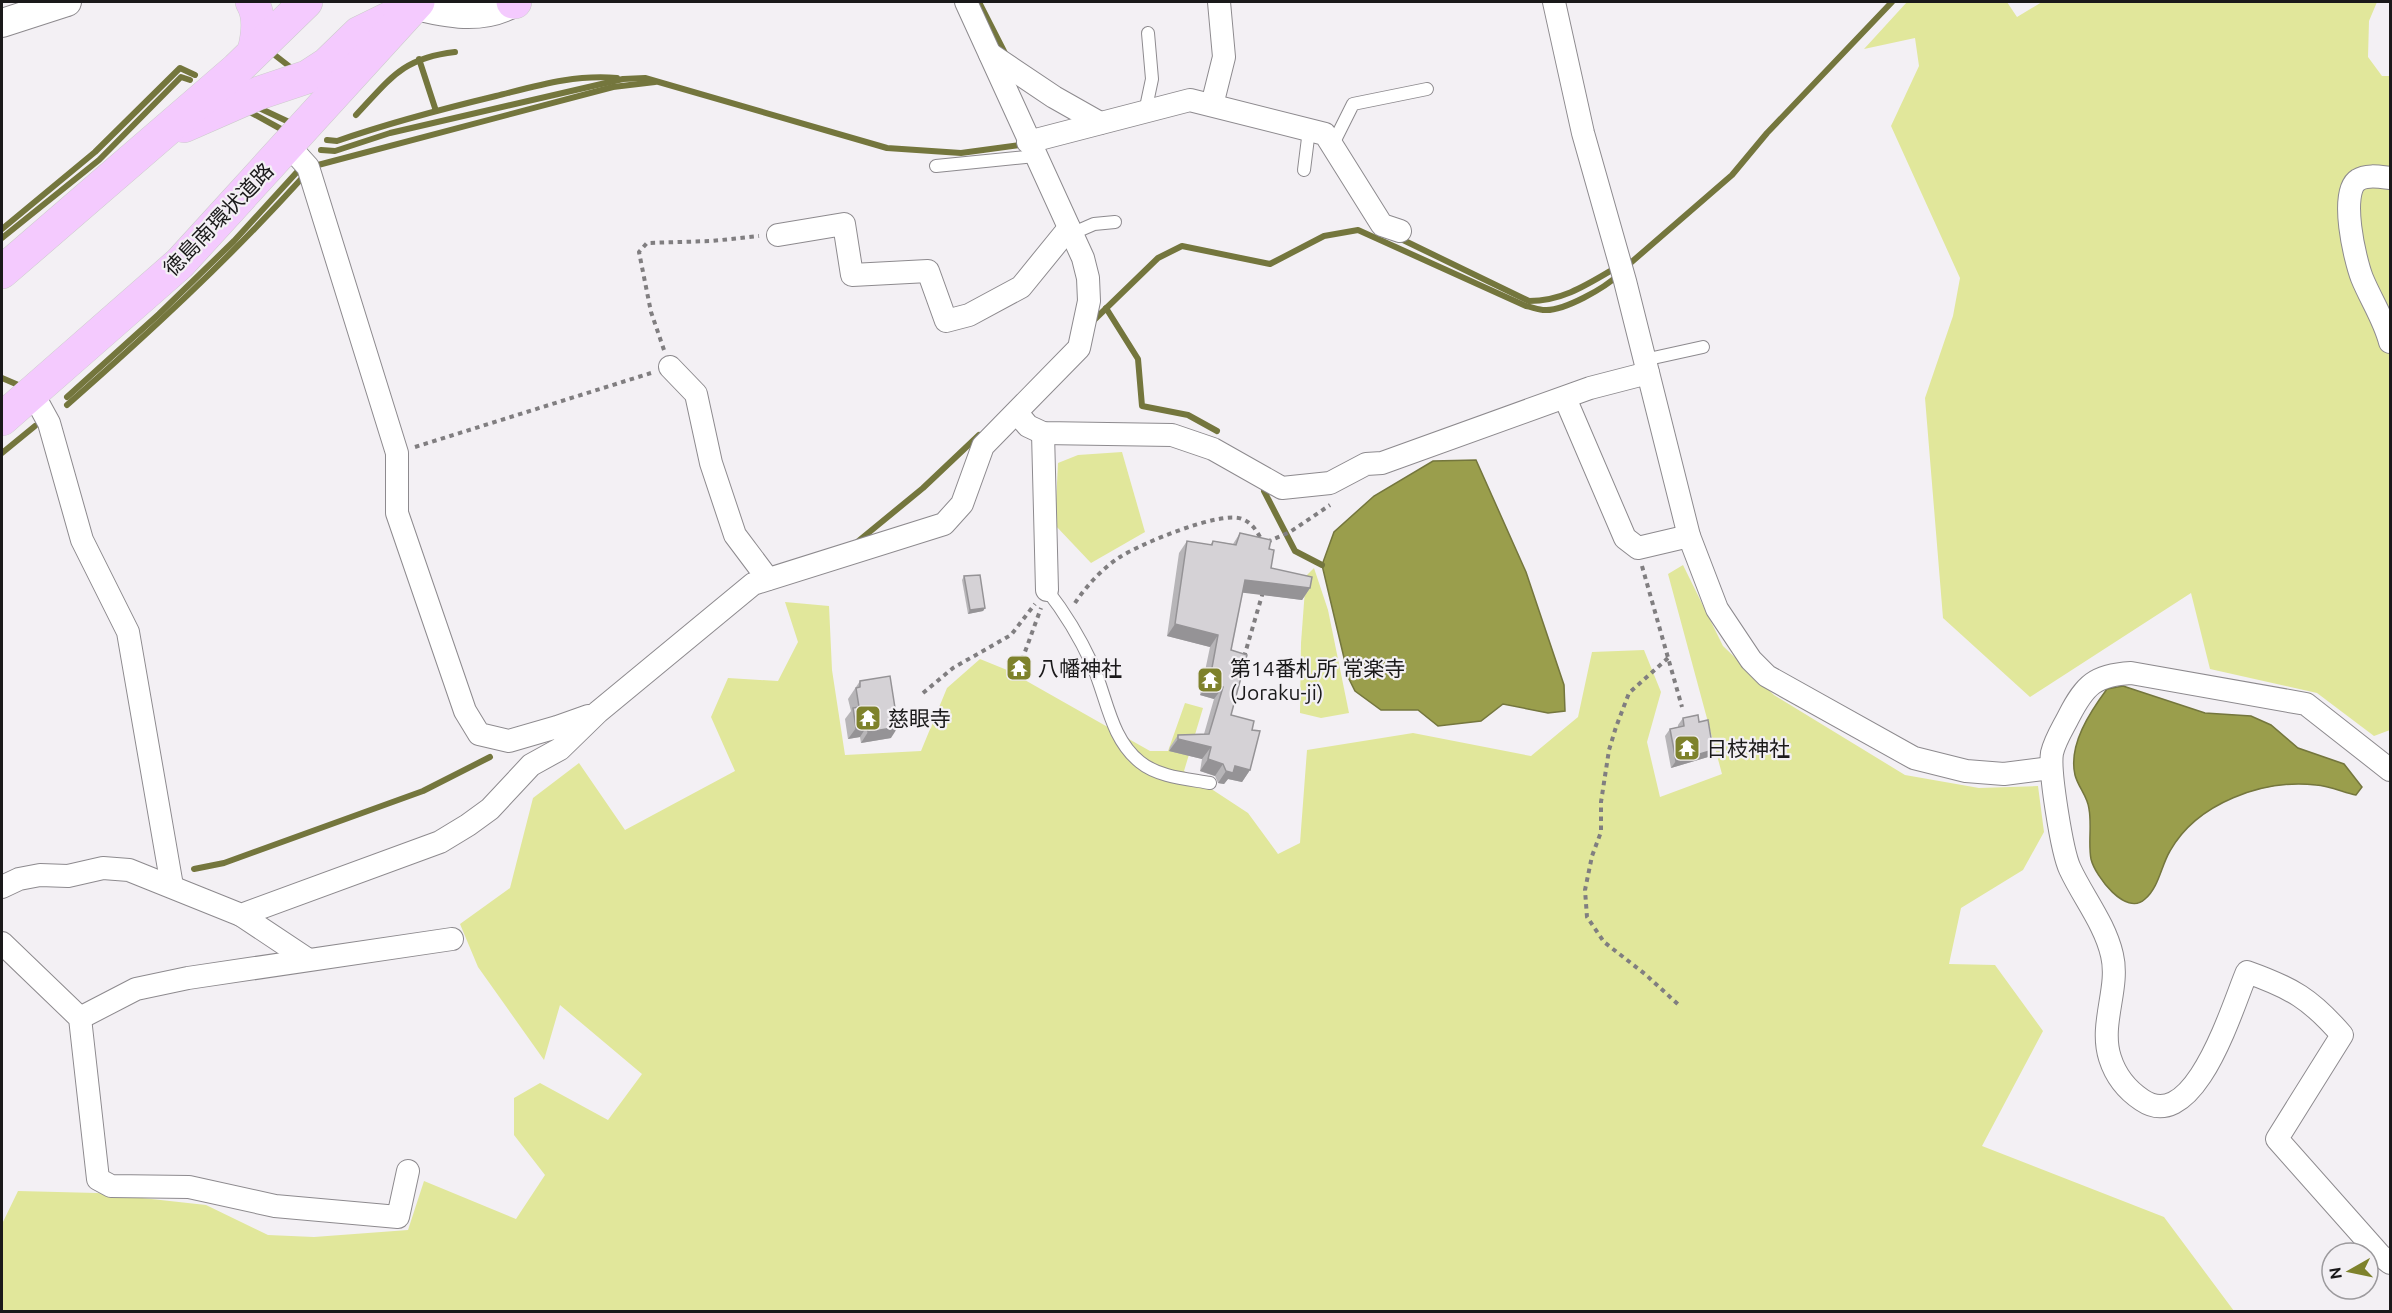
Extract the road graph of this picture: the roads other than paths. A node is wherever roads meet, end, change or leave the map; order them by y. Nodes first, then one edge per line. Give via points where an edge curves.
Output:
1 (67, 2) edge
2 (252, 2) edge
3 (306, 2) edge
4 (515, 2) edge
5 (966, 2) edge
6 (1220, 2) edge
7 (1554, 2) edge
8 (410, 3) edge
9 (2, 23) edge
10 (1148, 33) dead end
11 (254, 51) junction
12 (990, 54) junction
13 (1427, 89) dead end
14 (1212, 105) junction
15 (1145, 112) junction
16 (1100, 123) junction
17 (1309, 130) junction
18 (158, 137) junction
19 (288, 145) junction
20 (1332, 146) junction
21 (1031, 149) junction
22 (936, 166) dead end
23 (1304, 170) dead end
24 (2391, 178) edge
25 (1115, 222) dead end
26 (1070, 231) junction
27 (1400, 231) dead end
28 (778, 235) road end
29 (2, 272) edge
30 (2391, 342) edge
31 (1702, 347) dead end
32 (670, 367) road end
33 (1646, 367) junction
34 (32, 392) junction
35 (1565, 398) junction
36 (1017, 413) junction
37 (2, 419) edge
38 (1043, 434) junction
39 (1689, 536) junction
40 (768, 579) junction
41 (1047, 590) joint
42 (598, 712) junction
43 (2051, 768) junction
44 (2391, 770) edge
45 (1210, 783) dead end
46 (172, 886) junction
47 (2, 887) edge
48 (241, 915) junction
49 (452, 939) dead end
50 (2, 944) edge
51 (307, 959) junction
52 (80, 1018) junction
53 (408, 1171) dead end
54 (2391, 1263) edge

1 - 9 street
2 - 11 highway via 258,16
3 - 11 highway
4 - 8 street via 478,16
5 - 12 street
6 - 14 street via 1224,57
7 - 33 street via 1583,133
8 - 18 highway via 359,33 307,77 259,93
8 - 19 highway, 徳島南環状道路
10 - 15 lane via 1152,79
11 - 18 highway
12 - 16 street
12 - 21 street
13 - 20 lane via 1353,104
14 - 15 street via 1190,100
14 - 17 street
15 - 16 street
16 - 21 street
17 - 20 street via 1325,134
17 - 23 lane
18 - 29 highway
19 - 34 highway, 徳島南環状道路 via 180,263
19 - 42 street via 308,167 397,453 397,513 465,711 479,734 509,741
20 - 27 street via 1382,225
21 - 22 lane
21 - 26 street
24 - 30 street via 2374,176 2359,180 2350,189 2348,210 2361,276
25 - 26 lane
26 - 28 street via 1022,287 969,315 946,321 928,271 852,275 844,224
26 - 36 street via 1088,278 1085,328 1072,358
31 - 33 lane
32 - 40 street via 696,394 711,463 735,535
33 - 35 street
33 - 39 street
34 - 37 highway, 徳島南環状道路
34 - 46 street via 50,423 82,540 128,632
35 - 38 street via 1382,463 1366,464 1330,483 1311,487 1282,488 1213,449 1172,435
35 - 39 street via 1625,538 1638,548
36 - 38 street via 1028,426
36 - 40 street via 983,446 962,504 944,524
38 - 41 street
39 - 43 street via 1717,609 1751,660 1786,689 1914,758 1966,771 2004,774
40 - 42 street via 753,584
41 - 45 lane via 1093,665 1126,749 1155,771
42 - 48 street via 560,749 531,765 490,809 440,842
43 - 44 street via 2054,745 2079,695 2109,674 2131,673 2306,704
43 - 54 street via 2069,866 2112,956 2107,1033 2109,1057 2117,1076 2128,1091 2146,1103 2163,1106 2178,1102 2192,1090 2206,1068 2247,972 2286,985 2319,1008 2342,1035 2277,1139
46 - 47 street via 129,870 103,867 68,876 30,877
46 - 48 street
48 - 51 street
49 - 51 street
50 - 52 street
51 - 52 street via 136,989
52 - 53 street via 98,1179 111,1186 189,1187 275,1206 398,1218

